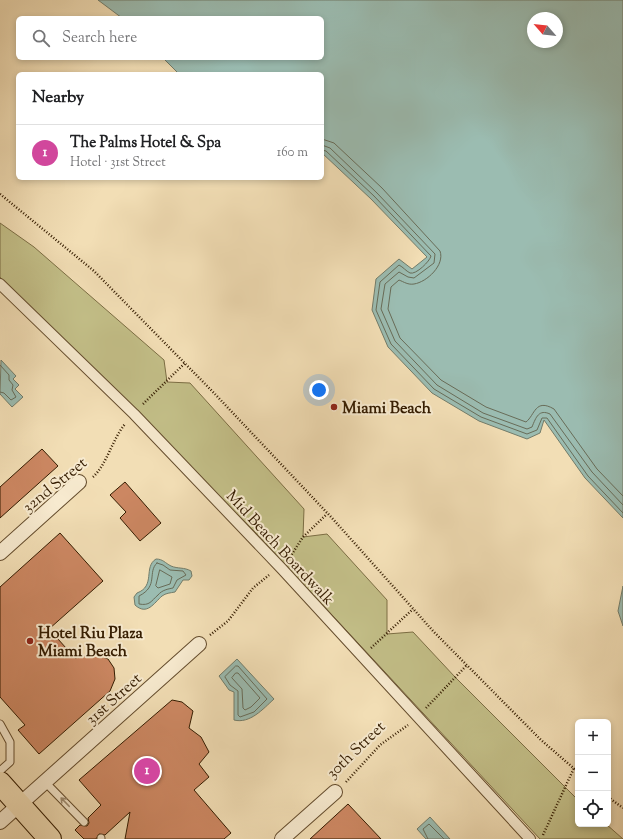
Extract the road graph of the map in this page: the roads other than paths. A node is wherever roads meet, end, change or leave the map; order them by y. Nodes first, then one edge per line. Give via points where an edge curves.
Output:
1 (0, 284) edge
2 (79, 482) road end
3 (0, 553) edge
4 (199, 644) road end
5 (0, 724) edge
6 (0, 771) edge
7 (45, 782) junction
8 (0, 783) edge
9 (335, 792) road end
10 (19, 804) junction
11 (0, 822) edge
12 (84, 822) dead end
13 (50, 839) edge
14 (282, 839) edge
15 (530, 839) edge

1 - 15 street, Mid Beach Boardwalk via 134,414
2 - 3 street, 32nd Street
4 - 7 street, 31st Street
5 - 6 lane via 10,742 10,762
7 - 10 street, 31st Street
12 -> 7 lane
8 - 10 main road
9 - 14 street, 30th Street
10 - 11 street, 31st Street
10 - 13 main road

